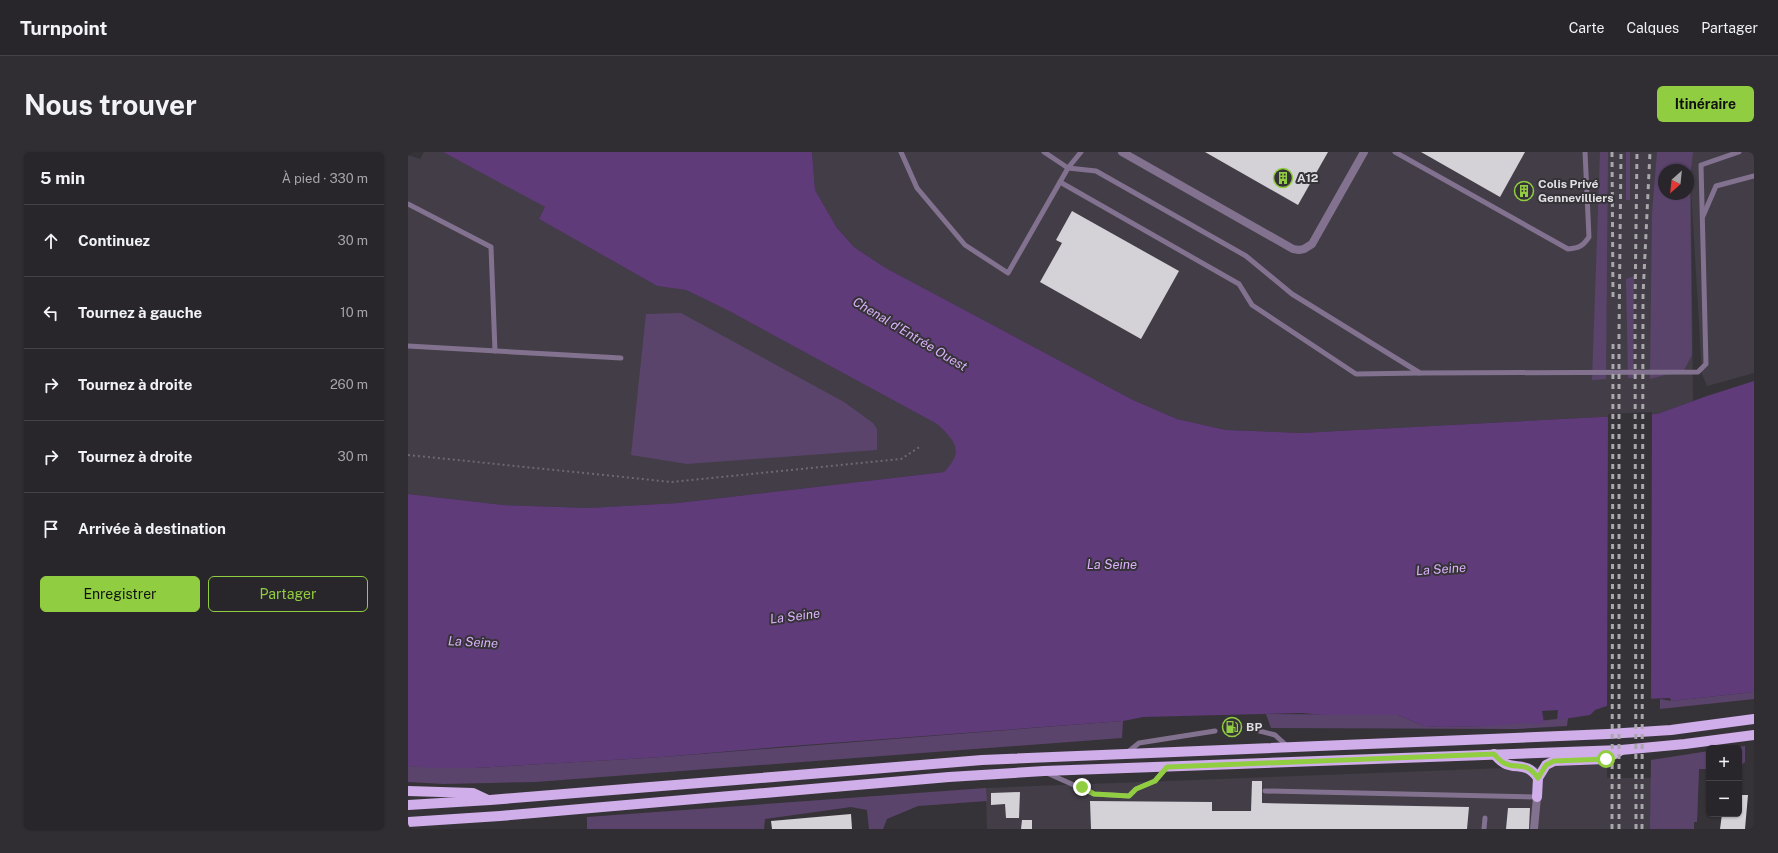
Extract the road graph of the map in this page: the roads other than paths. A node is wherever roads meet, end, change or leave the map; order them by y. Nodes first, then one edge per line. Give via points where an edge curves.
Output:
1 (901, 152) edge
2 (1044, 152) edge
3 (1081, 152) edge
4 (1122, 152) edge
5 (1364, 152) edge
6 (1395, 152) edge
7 (1586, 152) edge
8 (1739, 152) edge
9 (1068, 168) junction
10 (1754, 176) edge
11 (1060, 182) junction
12 (408, 204) edge
13 (1703, 216) junction
14 (408, 346) edge
15 (495, 351) junction
16 (621, 358) dead end
17 (1420, 372) junction
18 (1754, 719) edge
19 (1256, 730) dead end
20 (1214, 731) dead end
21 (1754, 735) edge
22 (1287, 746) junction
23 (1621, 750) junction
24 (1128, 752) junction
25 (1494, 754) junction
26 (1167, 767) junction
27 (1044, 771) junction
28 (1538, 778) junction
29 (408, 791) edge
30 (1265, 791) dead end
31 (1537, 797) junction
32 (490, 800) junction
33 (408, 805) edge
34 (1485, 818) dead end
35 (408, 822) edge
36 (1484, 829) edge
37 (1534, 829) edge

1 - 11 lane via 917,188 965,244 1008,272
2 - 9 lane
3 - 9 lane
4 - 5 street via 1293,249 1299,250 1312,244
6 - 7 lane via 1568,249 1578,248 1589,237
8 - 13 lane via 1701,165
9 - 11 lane
9 - 17 lane via 1096,171 1246,256 1292,294
10 - 13 lane via 1716,186
11 - 17 lane via 1239,284 1252,304 1356,374
12 - 15 lane via 491,247
13 - 17 lane via 1706,364 1698,372
14 - 15 lane
15 - 16 lane
18 - 22 main road via 1671,730 1608,734
19 - 22 lane via 1275,736
20 - 24 lane via 1139,743
21 - 23 main road
22 - 24 main road
23 - 25 main road
23 - 28 main road via 1606,759 1554,761 1546,765
24 - 32 main road via 982,760
25 - 26 main road
25 - 28 main road via 1504,763 1522,766 1534,772
26 - 27 main road
26 - 27 lane via 1155,781 1136,789 1129,796 1094,794
27 - 35 main road via 508,816
28 - 31 main road
29 - 32 main road via 473,793
30 - 31 lane
31 - 37 street
32 - 33 main road
34 - 36 lane

